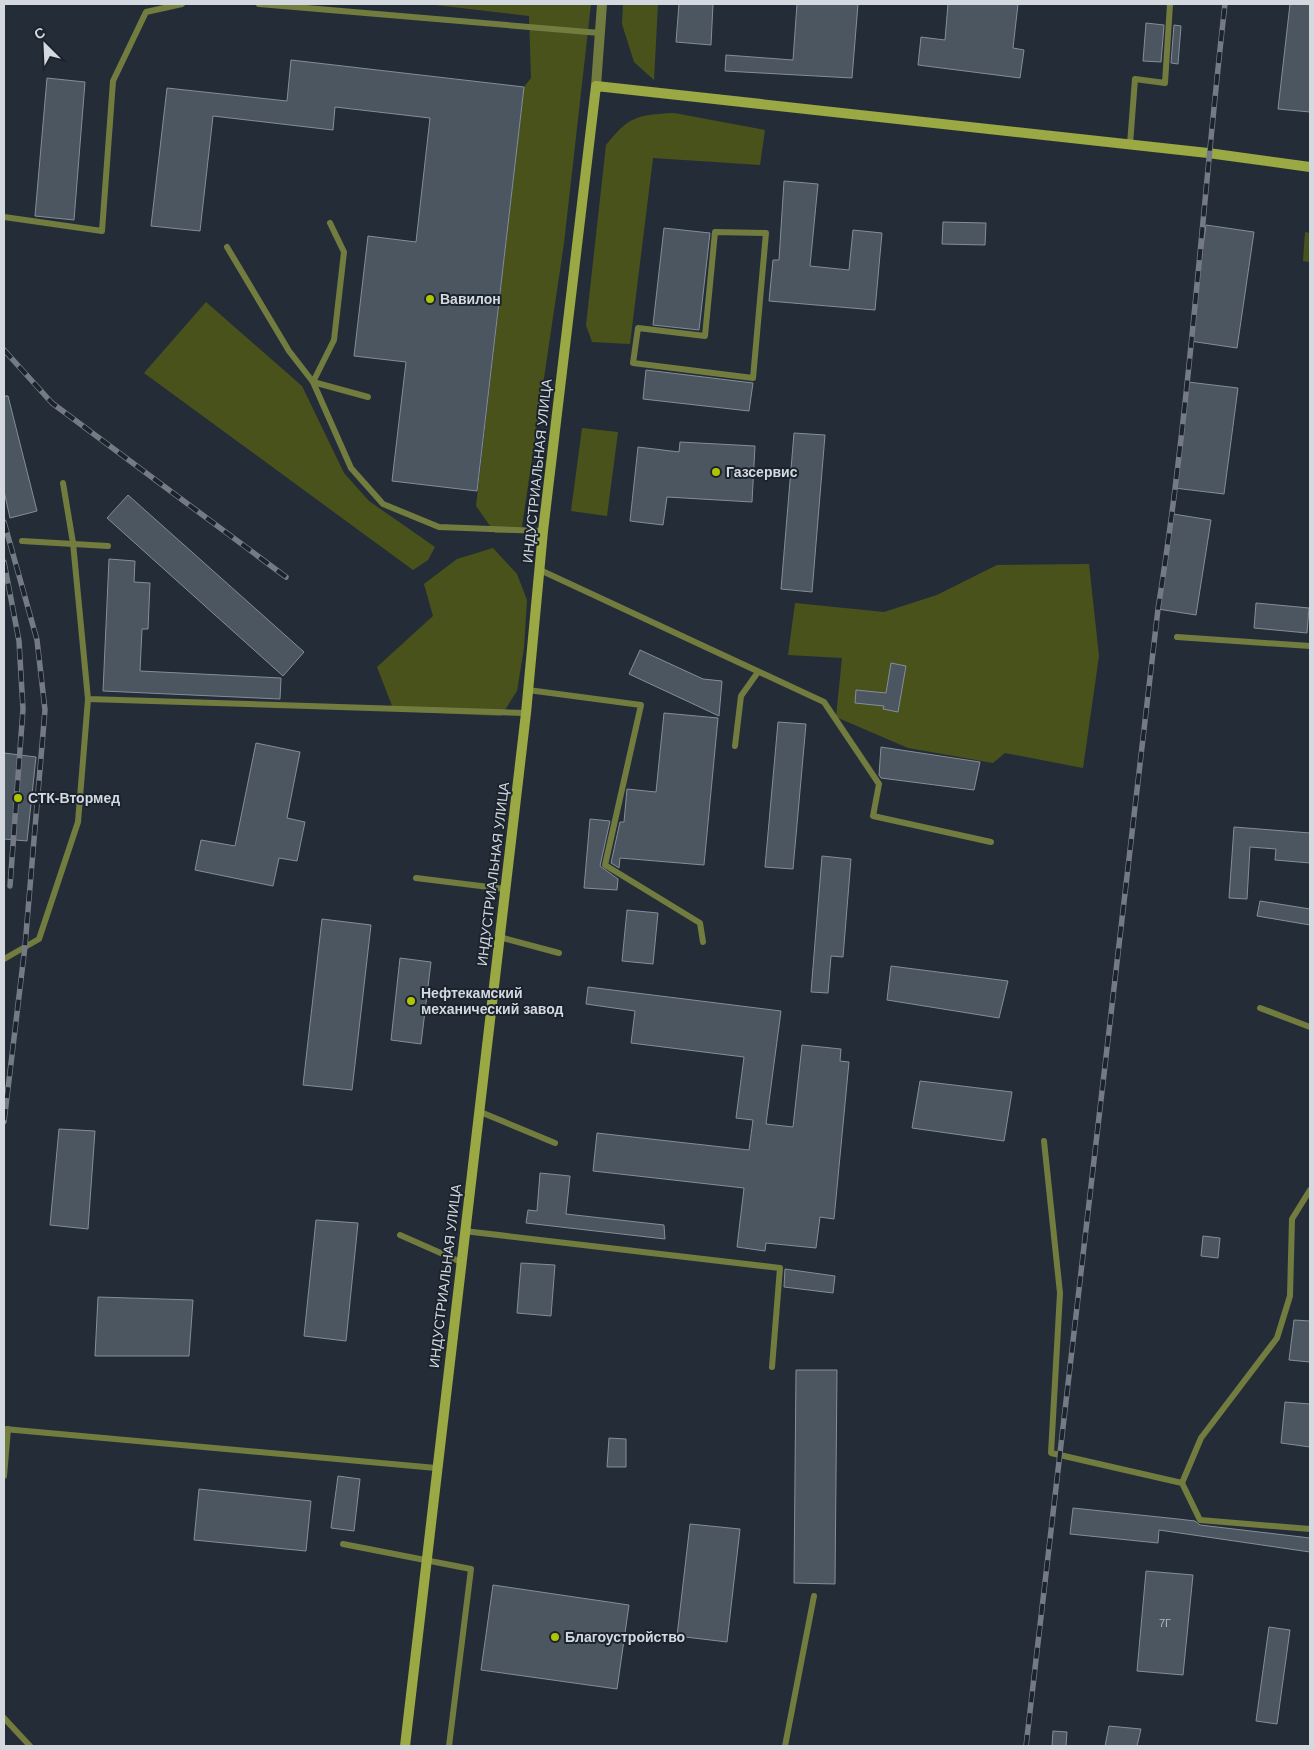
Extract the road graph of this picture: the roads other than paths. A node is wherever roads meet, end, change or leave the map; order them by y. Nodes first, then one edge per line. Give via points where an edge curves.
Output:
1 (182, 4) edge
2 (259, 4) edge
3 (602, 4) edge
4 (1170, 4) edge
5 (600, 33) junction
6 (596, 86) junction
7 (1130, 144) junction
8 (1310, 167) edge
9 (4, 217) edge
10 (330, 223) dead end
11 (715, 232) joint
12 (227, 248) dead end
13 (313, 382) junction
14 (368, 397) dead end
15 (64, 483) dead end
16 (544, 531) junction
17 (22, 541) dead end
18 (73, 543) junction
19 (108, 546) dead end
20 (540, 570) junction
21 (1177, 637) dead end
22 (1310, 646) edge
23 (758, 672) junction
24 (528, 690) junction
25 (88, 699) junction
26 (526, 713) junction
27 (735, 746) dead end
28 (992, 842) dead end
29 (416, 878) dead end
30 (505, 889) junction
31 (499, 937) junction
32 (703, 942) dead end
33 (559, 953) dead end
34 (4, 958) edge
35 (1260, 1008) dead end
36 (1310, 1027) edge
37 (478, 1111) junction
38 (1044, 1141) dead end
39 (555, 1143) dead end
40 (1310, 1190) edge
41 (464, 1231) junction
42 (400, 1235) dead end
43 (460, 1262) junction
44 (772, 1367) dead end
45 (6, 1429) edge
46 (436, 1468) junction
47 (4, 1476) edge
48 (1182, 1483) junction
49 (1310, 1529) edge
50 (343, 1544) dead end
51 (426, 1560) junction
52 (814, 1596) dead end
53 (4, 1718) edge
54 (30, 1746) edge
55 (405, 1746) edge
56 (449, 1746) edge
57 (785, 1746) edge

1 - 9 lane via 146,12 114,81 102,231
2 - 5 lane
3 - 5 street, ИНДУСТРИАЛЬНАЯ УЛИЦА
4 - 7 lane via 1165,83 1136,79
5 - 6 street, ИНДУСТРИАЛЬНАЯ УЛИЦА
6 - 7 main road
6 - 16 main road, ИНДУСТРИАЛЬНАЯ УЛИЦА
7 - 8 main road
10 - 13 lane via 344,252 334,340
11 - 11 lane via 766,233 753,378 633,363 638,328 705,336
12 - 13 lane via 289,351
13 - 14 lane
13 - 16 lane via 351,468 383,504 439,528
15 - 18 lane
16 - 20 main road, ИНДУСТРИАЛЬНАЯ УЛИЦА
17 - 18 lane
18 - 19 lane
18 - 25 lane
20 - 23 lane
20 - 24 main road, ИНДУСТРИАЛЬНАЯ УЛИЦА
21 - 22 lane
23 - 27 lane via 742,696
23 - 28 lane via 824,702 879,784 873,816
24 - 26 main road, ИНДУСТРИАЛЬНАЯ УЛИЦА
24 - 32 lane via 641,705 605,865 700,923
25 - 26 lane
25 - 34 lane via 78,822 39,939
26 - 30 main road, ИНДУСТРИАЛЬНАЯ УЛИЦА
29 - 30 lane
30 - 31 main road, ИНДУСТРИАЛЬНАЯ УЛИЦА
31 - 33 lane
31 - 37 main road, ИНДУСТРИАЛЬНАЯ УЛИЦА
35 - 36 lane
37 - 39 lane
37 - 41 main road, ИНДУСТРИАЛЬНАЯ УЛИЦА
38 - 48 lane via 1060,1293 1051,1453
40 - 48 lane via 1292,1219 1290,1296 1277,1338 1201,1438
41 - 43 main road, ИНДУСТРИАЛЬНАЯ УЛИЦА
41 - 44 lane via 780,1268
42 - 43 lane
43 - 46 main road, ИНДУСТРИАЛЬНАЯ УЛИЦА
45 - 46 lane
45 - 47 lane
46 - 51 main road, ИНДУСТРИАЛЬНАЯ УЛИЦА
48 - 49 lane via 1200,1520
50 - 51 lane
51 - 55 main road, ИНДУСТРИАЛЬНАЯ УЛИЦА
51 - 56 lane via 471,1569
52 - 57 lane
53 - 54 lane

